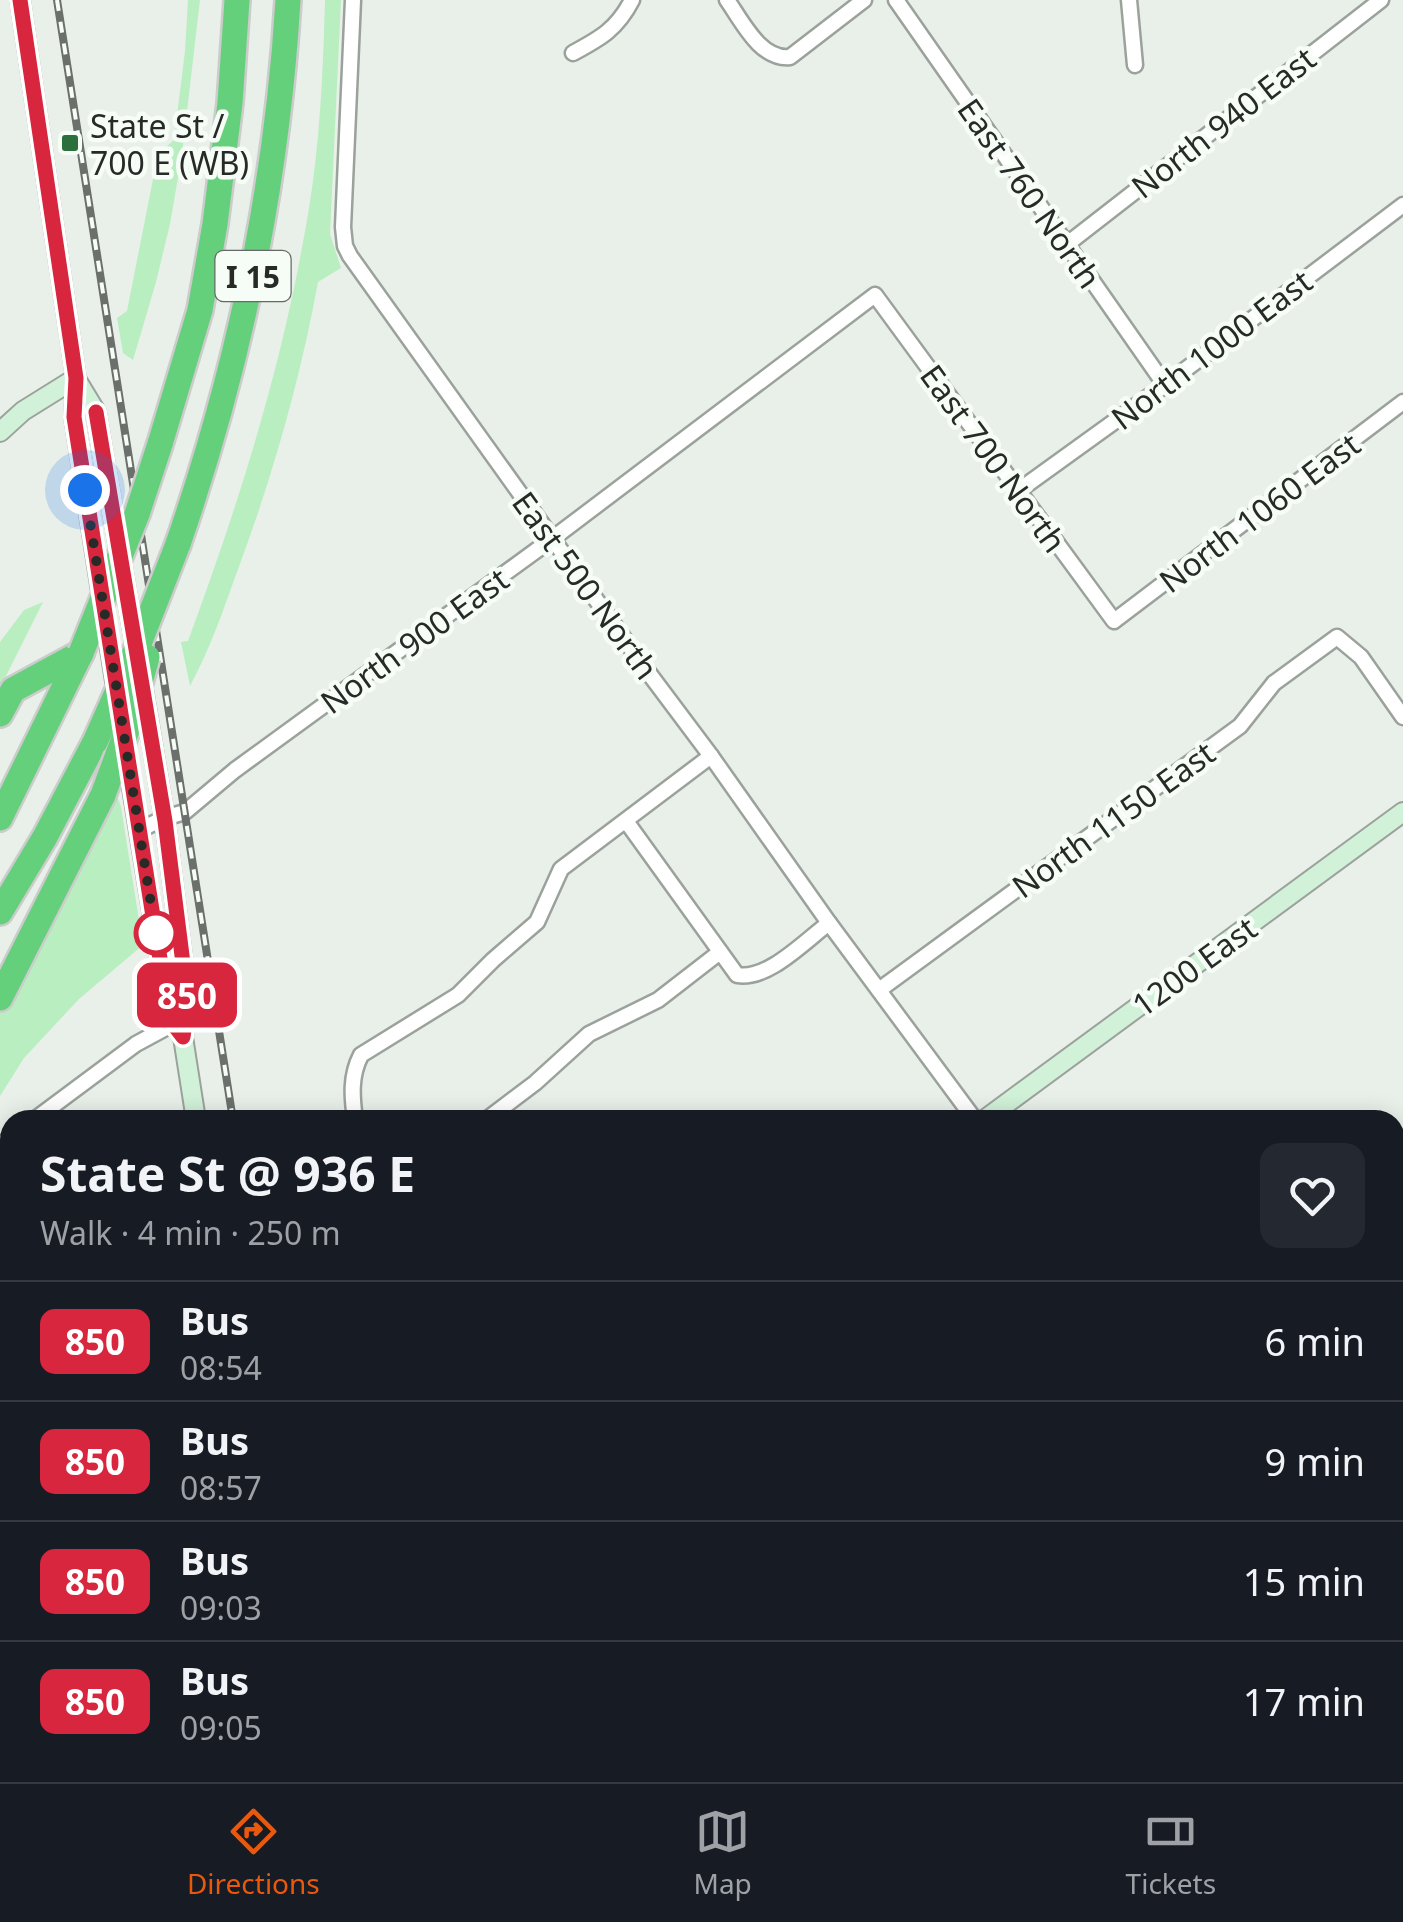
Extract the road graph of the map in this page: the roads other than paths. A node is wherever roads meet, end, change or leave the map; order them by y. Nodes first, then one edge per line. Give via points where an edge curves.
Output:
1 (20, 0) edge
2 (237, 0) edge
3 (288, 0) edge
4 (354, 0) edge
5 (632, 0) edge
6 (727, 0) edge
7 (864, 0) edge
8 (896, 0) edge
9 (1129, 0) edge
10 (1381, 0) edge
11 (574, 53) dead end
12 (1135, 65) dead end
13 (1403, 205) edge
14 (1066, 244) junction
15 (875, 295) joint
16 (76, 378) junction
17 (1165, 385) junction
18 (1403, 402) edge
19 (0, 432) edge
20 (1018, 492) junction
21 (552, 539) junction
22 (160, 592) junction
23 (1114, 621) joint
24 (81, 653) junction
25 (0, 714) edge
26 (1403, 718) edge
27 (711, 756) junction
28 (1403, 812) edge
29 (0, 818) edge
30 (164, 818) junction
31 (626, 821) junction
32 (138, 831) junction
33 (0, 912) edge
34 (828, 923) junction
35 (720, 952) junction
36 (879, 990) junction
37 (0, 998) edge
38 (178, 1030) junction
39 (47, 1110) edge
40 (194, 1110) edge
41 (353, 1110) edge
42 (500, 1110) edge
43 (969, 1110) edge
44 (998, 1110) edge

1 - 16 main road
2 - 24 highway, I 15, bridge via 230,102 200,310 137,514
3 - 22 highway, I 15, bridge via 270,176 248,298 207,460
4 - 21 street, East 500 North via 344,246
5 - 11 street via 605,36
6 - 7 street via 767,52 780,58
8 - 14 street, East 760 North
9 - 12 street
10 - 14 street, North 940 East
13 - 17 street, North 1000 East
14 - 17 street, East 760 North
15 - 20 street, East 700 North
15 - 21 street, North 900 East
16 - 19 main road
16 - 30 main road via 96,412
16 - 32 main road via 74,417
17 - 20 street, North 1000 East
18 - 23 street, North 1060 East
20 - 23 street, East 700 North
21 - 27 street, East 500 North
21 - 30 street, North 900 East via 185,812
22 - 33 highway, I 15, bridge via 95,742
22 - 37 highway, bridge via 137,696 103,795
24 - 25 highway via 13,690
24 - 29 highway, I 15
26 - 36 street, North 1150 East via 1360,657 1337,637 1274,683 1240,726
27 - 31 street
27 - 34 street, East 500 North
28 - 44 main road, 1200 East
30 - 32 street, North 900 East
30 - 38 main road via 188,1003
31 - 35 street
31 - 41 street via 561,869 538,922 458,995 361,1055 353,1070
32 - 38 main road
34 - 35 street via 748,977 737,975
34 - 36 street, East 500 North
35 - 42 street via 658,1000 589,1034
36 - 43 street, East 500 North
38 - 39 street via 136,1044
38 - 40 main road

